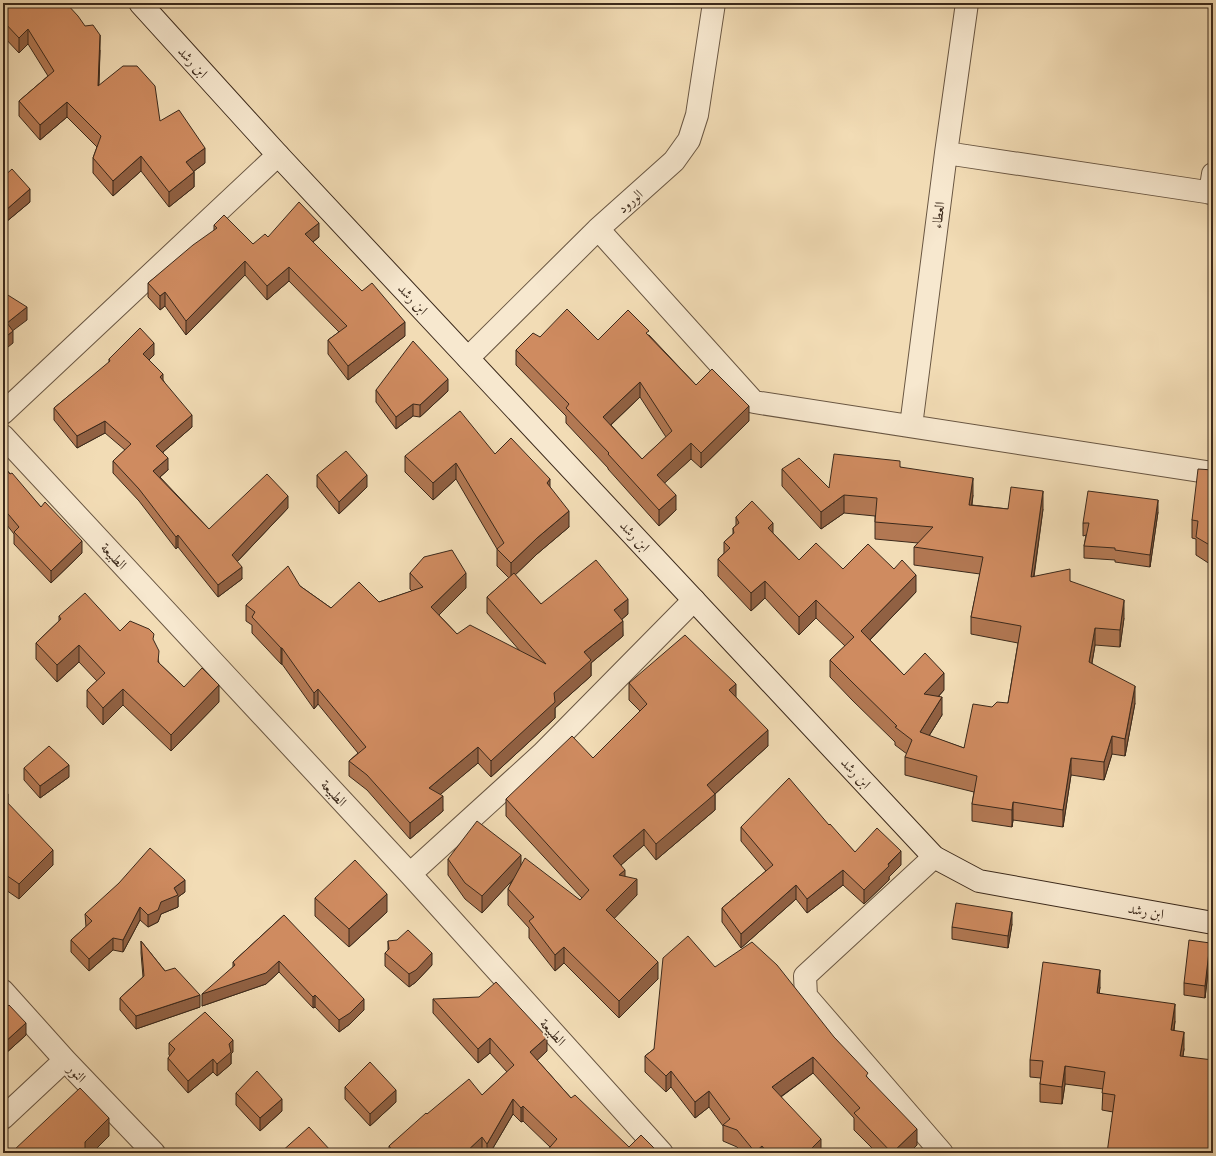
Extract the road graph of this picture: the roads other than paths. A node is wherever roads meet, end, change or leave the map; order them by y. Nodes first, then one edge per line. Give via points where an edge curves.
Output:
1 (140, 3) edge
2 (714, 3) edge
3 (967, 3) edge
4 (946, 152) junction
5 (278, 155) junction
6 (1212, 186) edge
7 (598, 229) junction
8 (468, 358) junction
9 (3, 413) edge
10 (911, 426) junction
11 (3, 436) edge
12 (1213, 473) edge
13 (694, 600) junction
14 (934, 857) junction
15 (410, 874) junction
16 (1213, 923) edge
17 (3, 991) edge
18 (65, 1060) junction
19 (3, 1118) edge
20 (154, 1153) edge
21 (662, 1153) edge
22 (942, 1153) edge

1 - 5 street, ابن رشد
2 - 7 street, الورود via 696,115 689,140 674,161
3 - 4 street, العطاء
4 - 6 street
4 - 10 street, العطاء
5 - 8 street, ابن رشد
5 - 9 street
7 - 8 street, الورود
7 - 10 street via 754,402
8 - 13 street, ابن رشد
10 - 12 street
11 - 15 street, الطبيعة
13 - 14 street, ابن رشد
13 - 15 street via 542,754
14 - 16 street, ابن رشد via 979,881
14 - 22 street via 805,976 806,996
15 - 21 street, الطبيعة
17 - 18 street, النور
18 - 19 street
18 - 20 street, النور

